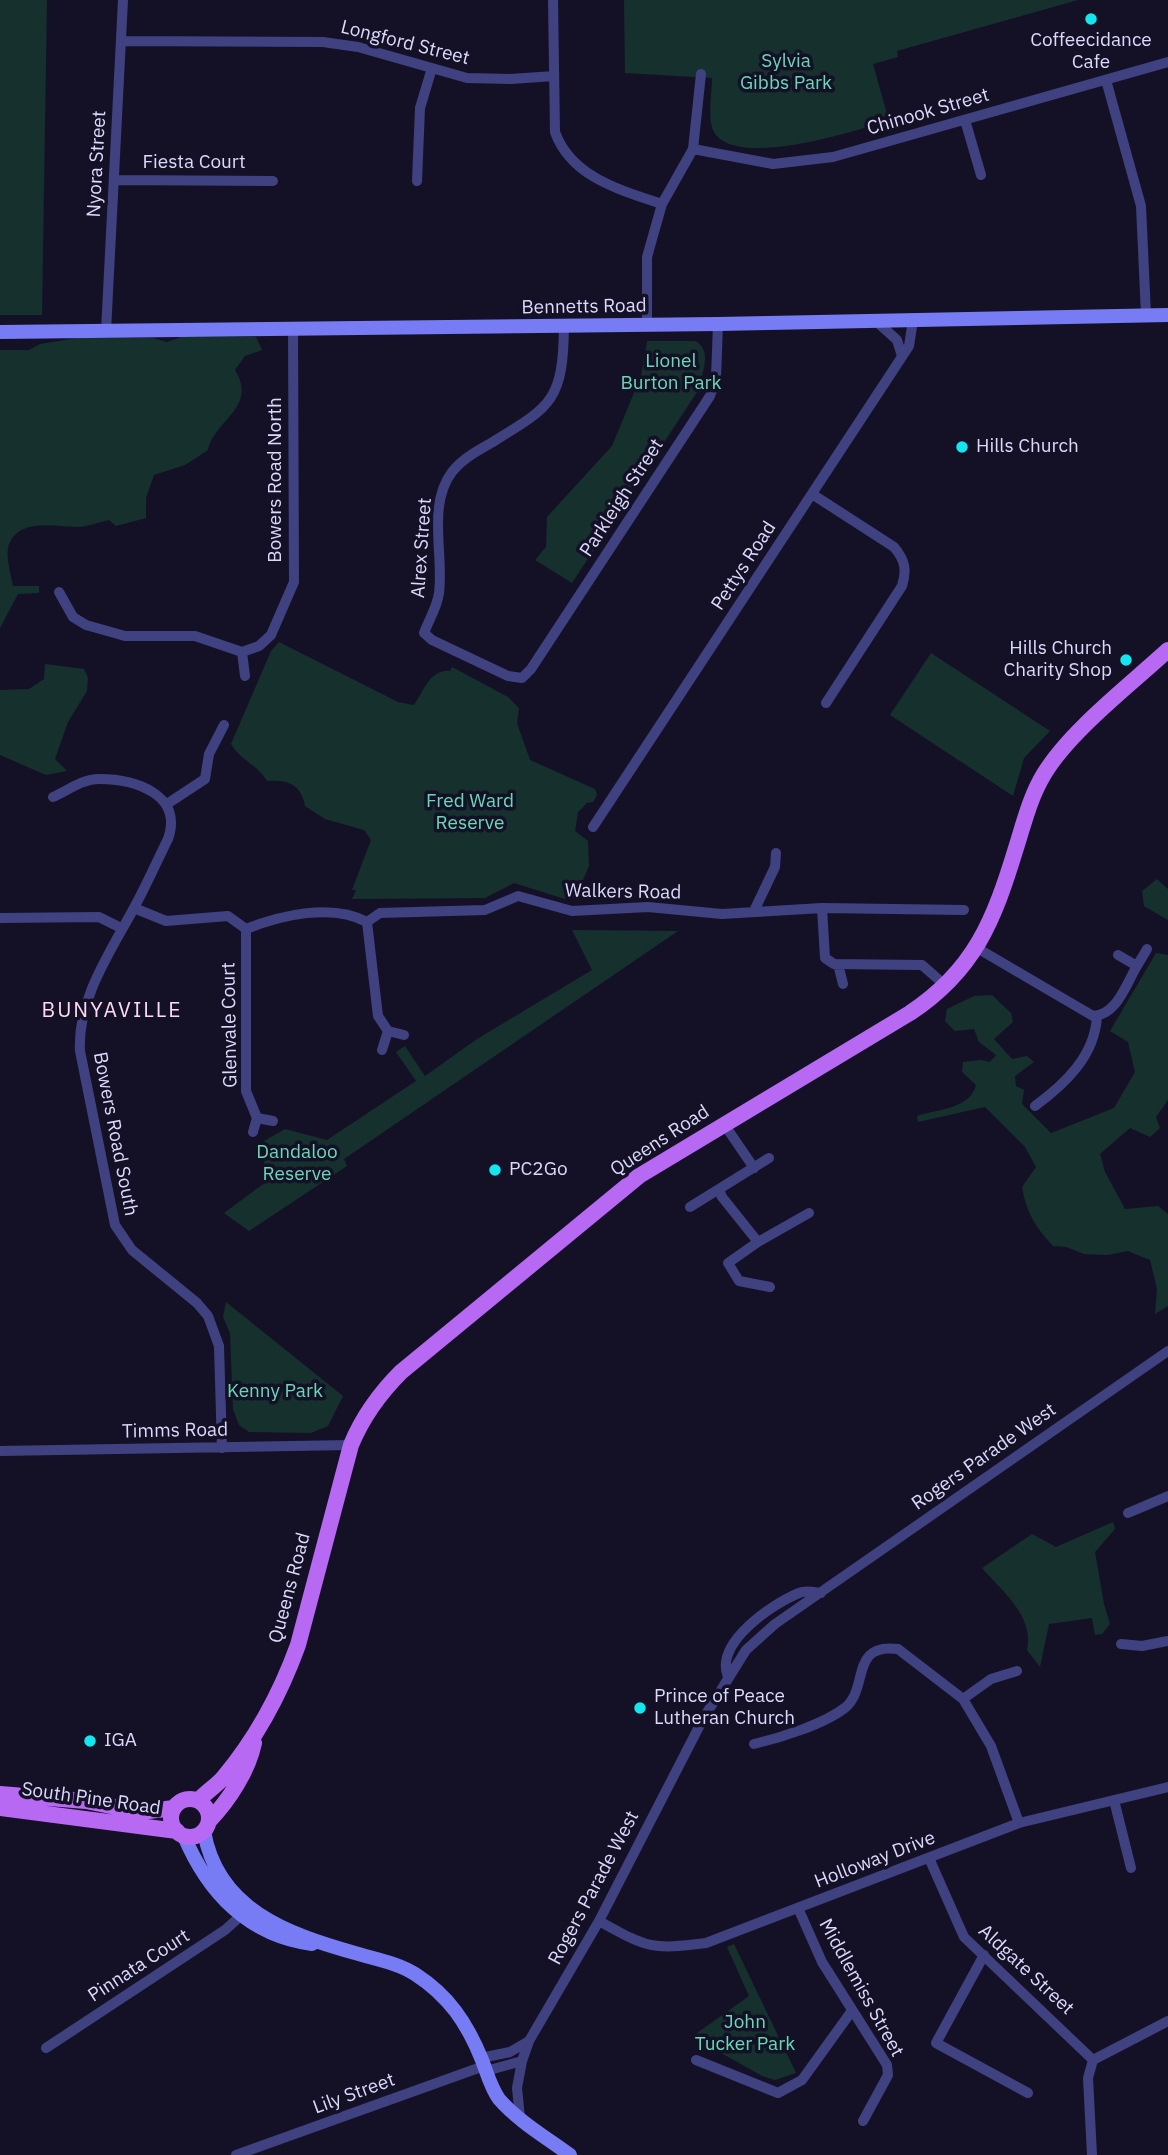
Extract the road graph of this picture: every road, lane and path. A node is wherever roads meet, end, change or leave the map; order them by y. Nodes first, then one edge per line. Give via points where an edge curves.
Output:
1 (123, 0) edge
2 (553, 0) edge
3 (121, 41) junction
4 (1168, 62) edge
5 (432, 68) junction
6 (701, 74) dead end
7 (554, 76) junction
8 (1106, 80) junction
9 (965, 120) junction
10 (693, 149) junction
11 (981, 175) dead end
12 (114, 180) junction
13 (273, 181) dead end
14 (417, 181) dead end
15 (662, 204) junction
16 (1146, 315) junction
17 (1168, 315) edge
18 (913, 320) junction
19 (877, 322) junction
20 (718, 324) junction
21 (647, 325) junction
22 (564, 326) junction
23 (293, 328) junction
24 (106, 331) junction
25 (0, 332) edge
26 (902, 356) junction
27 (812, 494) junction
28 (59, 592) dead end
29 (1168, 650) edge
30 (242, 652) junction
31 (246, 676) dead end
32 (522, 678) joint
33 (826, 703) dead end
34 (224, 725) dead end
35 (52, 797) dead end
36 (167, 804) junction
37 (593, 827) dead end
38 (776, 853) dead end
39 (134, 908) junction
40 (822, 908) junction
41 (964, 910) dead end
42 (754, 911) junction
43 (0, 918) edge
44 (367, 922) junction
45 (121, 928) junction
46 (246, 929) junction
47 (977, 948) junction
48 (1147, 949) dead end
49 (1118, 955) dead end
50 (838, 964) junction
51 (1137, 966) junction
52 (843, 984) dead end
53 (946, 986) junction
54 (1097, 1016) junction
55 (388, 1031) junction
56 (404, 1035) dead end
57 (382, 1050) dead end
58 (1035, 1106) dead end
59 (257, 1118) junction
60 (273, 1121) dead end
61 (724, 1124) junction
62 (253, 1132) dead end
63 (769, 1158) dead end
64 (754, 1168) junction
65 (719, 1190) junction
66 (690, 1207) dead end
67 (808, 1213) dead end
68 (758, 1242) junction
69 (771, 1287) dead end
70 (1168, 1351) edge
71 (351, 1445) junction
72 (222, 1448) junction
73 (0, 1451) edge
74 (1168, 1496) edge
75 (1128, 1513) dead end
76 (1168, 1641) edge
77 (1121, 1644) dead end
78 (1017, 1671) dead end
79 (962, 1699) junction
80 (257, 1731) junction
81 (754, 1744) dead end
82 (1168, 1787) edge
83 (0, 1794) edge
84 (199, 1800) junction
85 (1114, 1800) junction
86 (0, 1808) edge
87 (174, 1808) junction
88 (1018, 1824) junction
89 (207, 1825) junction
90 (180, 1834) junction
91 (929, 1858) junction
92 (1131, 1868) dead end
93 (798, 1908) junction
94 (245, 1912) junction
95 (599, 1922) junction
96 (984, 1955) junction
97 (851, 2012) junction
98 (1168, 2021) edge
99 (529, 2041) junction
100 (46, 2048) dead end
101 (696, 2060) dead end
102 (1093, 2060) junction
103 (522, 2061) junction
104 (484, 2065) junction
105 (1028, 2093) dead end
106 (520, 2118) junction
107 (863, 2121) dead end
108 (236, 2155) edge
109 (570, 2155) edge
110 (1092, 2155) edge

1 - 3 street, Nyora Street
2 - 7 street
3 - 5 street, Longford Street via 323,42
3 - 12 street, Nyora Street
4 - 8 street, Chinook Street
5 - 7 street, Longford Street via 484,80
5 - 14 street via 420,108
6 - 10 street
7 - 15 street via 555,132 572,163 615,188
8 - 9 street, Chinook Street
8 - 16 street via 1141,206
9 - 10 street, Chinook Street via 805,162 774,163
9 - 11 street
10 - 15 street
12 - 13 street, Fiesta Court
12 - 24 street, Nyora Street
15 - 21 street via 647,257
16 - 17 street, Bennetts Road
16 - 18 street, Bennetts Road
18 - 19 street, Bennetts Road
18 - 26 street, Pettys Road via 913,334
19 - 20 street, Bennetts Road
19 - 26 street via 897,340
20 - 21 street, Bennetts Road
20 - 32 street, Parkleigh Street via 716,378 710,396
21 - 22 street, Bennetts Road
22 - 23 street, Bennetts Road
22 - 32 street, Alrex Street via 560,379 552,400 533,418 466,458 448,478 439,504 439,592 424,633 508,676
23 - 24 street, Bennetts Road
23 - 30 street, Bowers Road North via 294,582 271,635
24 - 25 street, Bennetts Road
26 - 27 street, Pettys Road
27 - 33 street via 894,547 906,574
27 - 37 street, Pettys Road
28 - 30 street via 73,617 86,625 125,636 195,636
29 - 47 main road, Queens Road via 1070,741 1045,772 993,919
30 - 31 street
34 - 36 street via 209,754 205,779
35 - 36 street via 99,779 149,788
36 - 39 street, Bowers Road South via 171,830
38 - 42 street via 775,867
39 - 45 street, Bowers Road South
39 - 46 street via 166,922 228,916
40 - 41 street, Walkers Road
40 - 42 street, Walkers Road
40 - 50 street via 825,958
42 - 44 street, Walkers Road via 722,914 648,907 572,911 518,896 485,910 380,913
43 - 45 street via 99,917
44 - 46 street, Walkers Road via 351,914 279,916
44 - 55 street via 378,1016
45 - 72 street, Bowers Road South via 88,1000 80,1038 111,1212 122,1239 197,1303 215,1331
46 - 59 street, Glenvale Court via 246,1091
47 - 53 main road, Queens Road
47 - 54 street via 1084,1013
48 - 51 street
49 - 51 street
50 - 52 street
50 - 53 street via 922,965
51 - 54 street via 1112,1009
53 - 61 main road, Queens Road via 910,1013
54 - 58 street via 1095,1037 1070,1077
55 - 56 street
55 - 57 street
59 - 60 street
59 - 62 street
61 - 64 street
61 - 71 main road, Queens Road via 639,1176 401,1372 370,1407
63 - 64 street
64 - 65 street
65 - 66 street
65 - 68 street
67 - 68 street
68 - 69 street via 728,1263 738,1281
70 - 95 street, Rogers Parade West via 764,1631 703,1719
71 - 72 street, Timms Road
71 - 80 main road, Queens Road via 298,1645
72 - 73 street, Timms Road
74 - 75 street
76 - 77 street
78 - 79 street via 991,1679
79 - 81 street via 921,1664 898,1649 885,1647 865,1661 848,1705 780,1738
79 - 88 street via 992,1746
80 - 84 main road, Queens Road via 225,1776
80 - 89 main road, Queens Road via 237,1782
82 - 85 street, Holloway Drive
83 - 87 main road, South Pine Road via 86,1801 140,1812
84 - 87 main road via 187,1799
84 - 89 main road via 207,1808
85 - 88 street, Holloway Drive
85 - 92 street
86 - 90 main road, South Pine Road
87 - 90 main road via 171,1820
88 - 91 street, Holloway Drive
89 - 90 main road via 195,1836
89 - 94 street via 212,1863
90 - 94 street via 209,1881
91 - 93 street, Holloway Drive
91 - 96 street, Aldgate Street via 956,1924
93 - 95 street, Holloway Drive via 726,1937 667,1948 645,1946
93 - 97 street, Middlemiss Street
94 - 100 street, Pinnata Court
94 - 104 street via 412,1972 456,2009
95 - 99 street, Rogers Parade West
96 - 102 street, Aldgate Street
96 - 105 street via 936,2043
97 - 101 street via 802,2080 778,2093
97 - 107 street, Middlemiss Street via 887,2065 888,2075
98 - 102 street
99 - 103 street, Rogers Parade West
99 - 104 street
102 - 110 street via 1088,2078
103 - 104 street
103 - 106 street, Rogers Parade West via 517,2088
104 - 106 street via 499,2098
104 - 108 street, Lily Street
106 - 109 street

